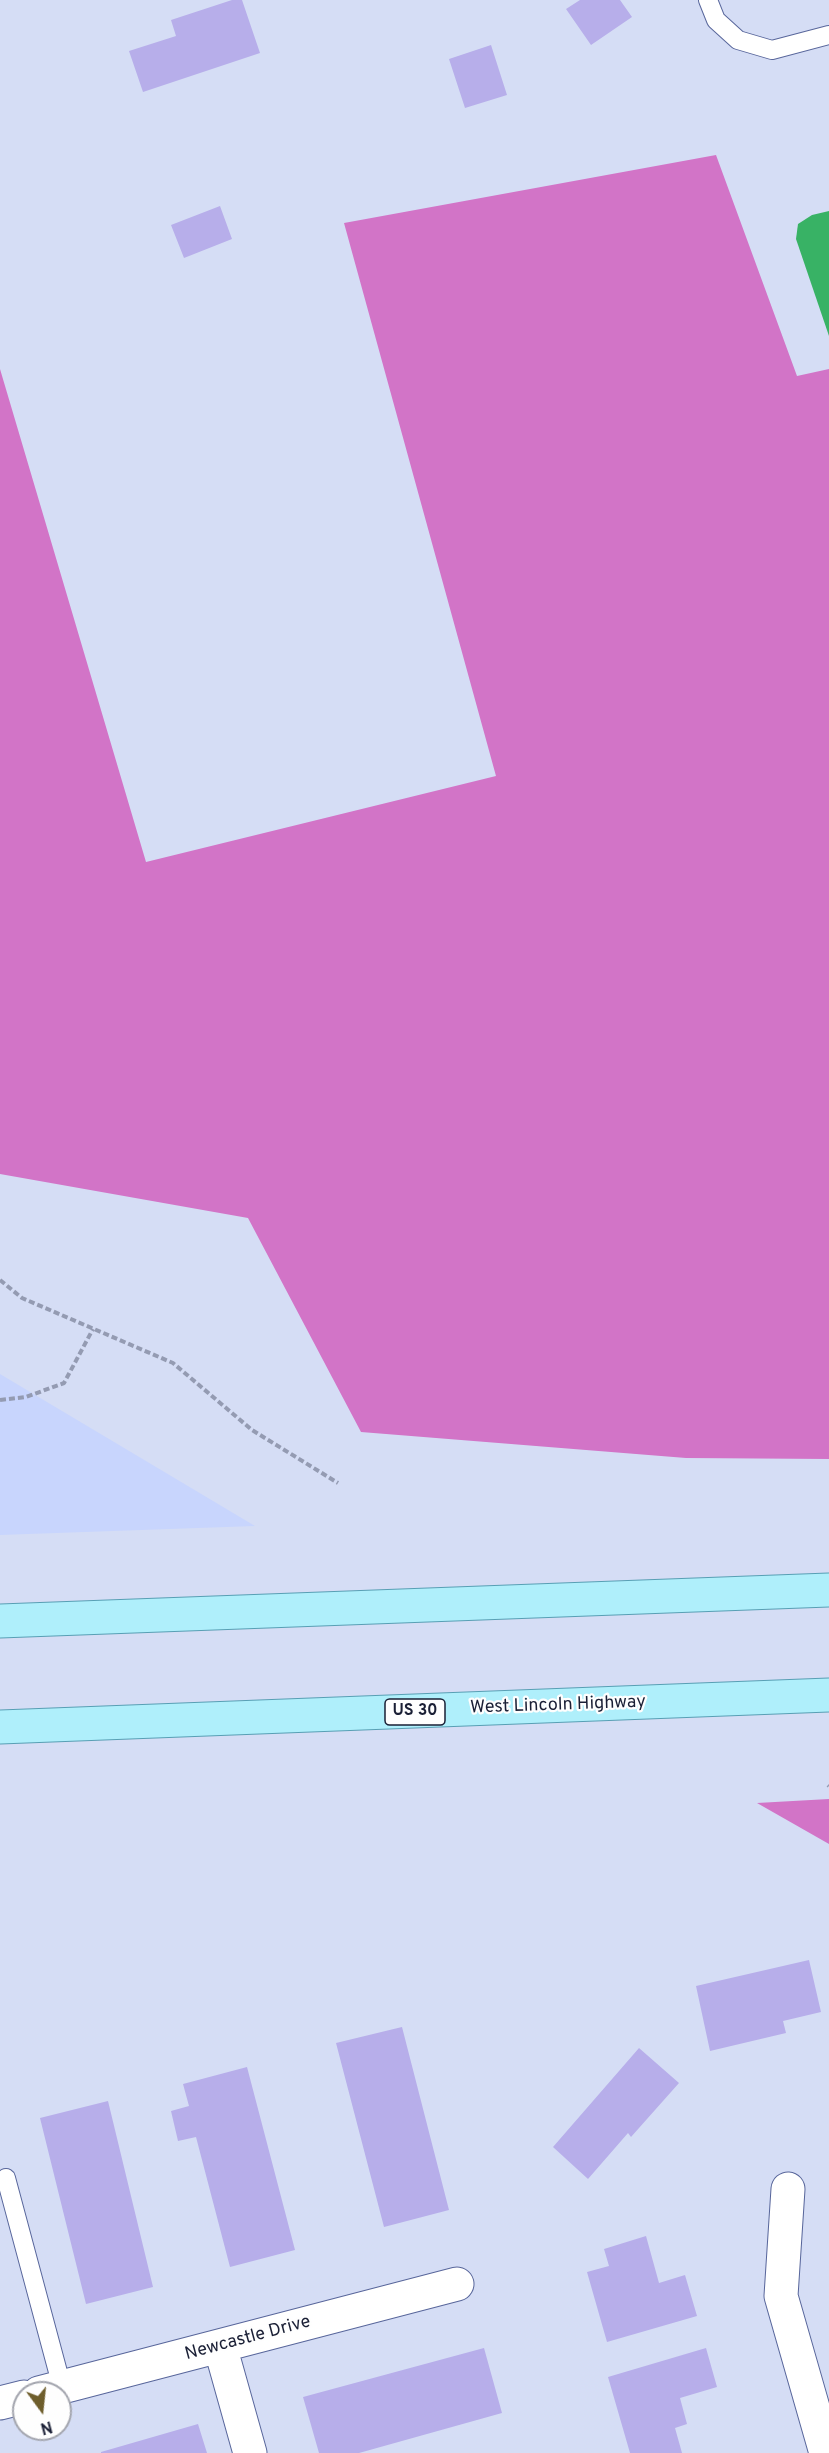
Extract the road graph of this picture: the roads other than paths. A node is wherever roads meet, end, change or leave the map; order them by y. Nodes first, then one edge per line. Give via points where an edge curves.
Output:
1 (708, 0) edge
2 (829, 34) edge
3 (829, 1590) edge
4 (0, 1621) edge
5 (829, 1695) edge
6 (0, 1726) edge
7 (6, 2178) dead end
8 (788, 2189) dead end
9 (457, 2284) dead end
10 (220, 2346) junction
11 (49, 2381) edge
12 (72, 2385) edge
13 (250, 2453) edge
14 (826, 2453) edge

1 - 2 lane via 716,20 738,40 772,50
3 - 4 main road
5 - 6 main road, West Lincoln Highway / US 30
7 - 11 lane
8 - 14 street via 781,2296
9 - 10 street, Newcastle Drive
10 - 12 street, Newcastle Drive
10 - 13 street

